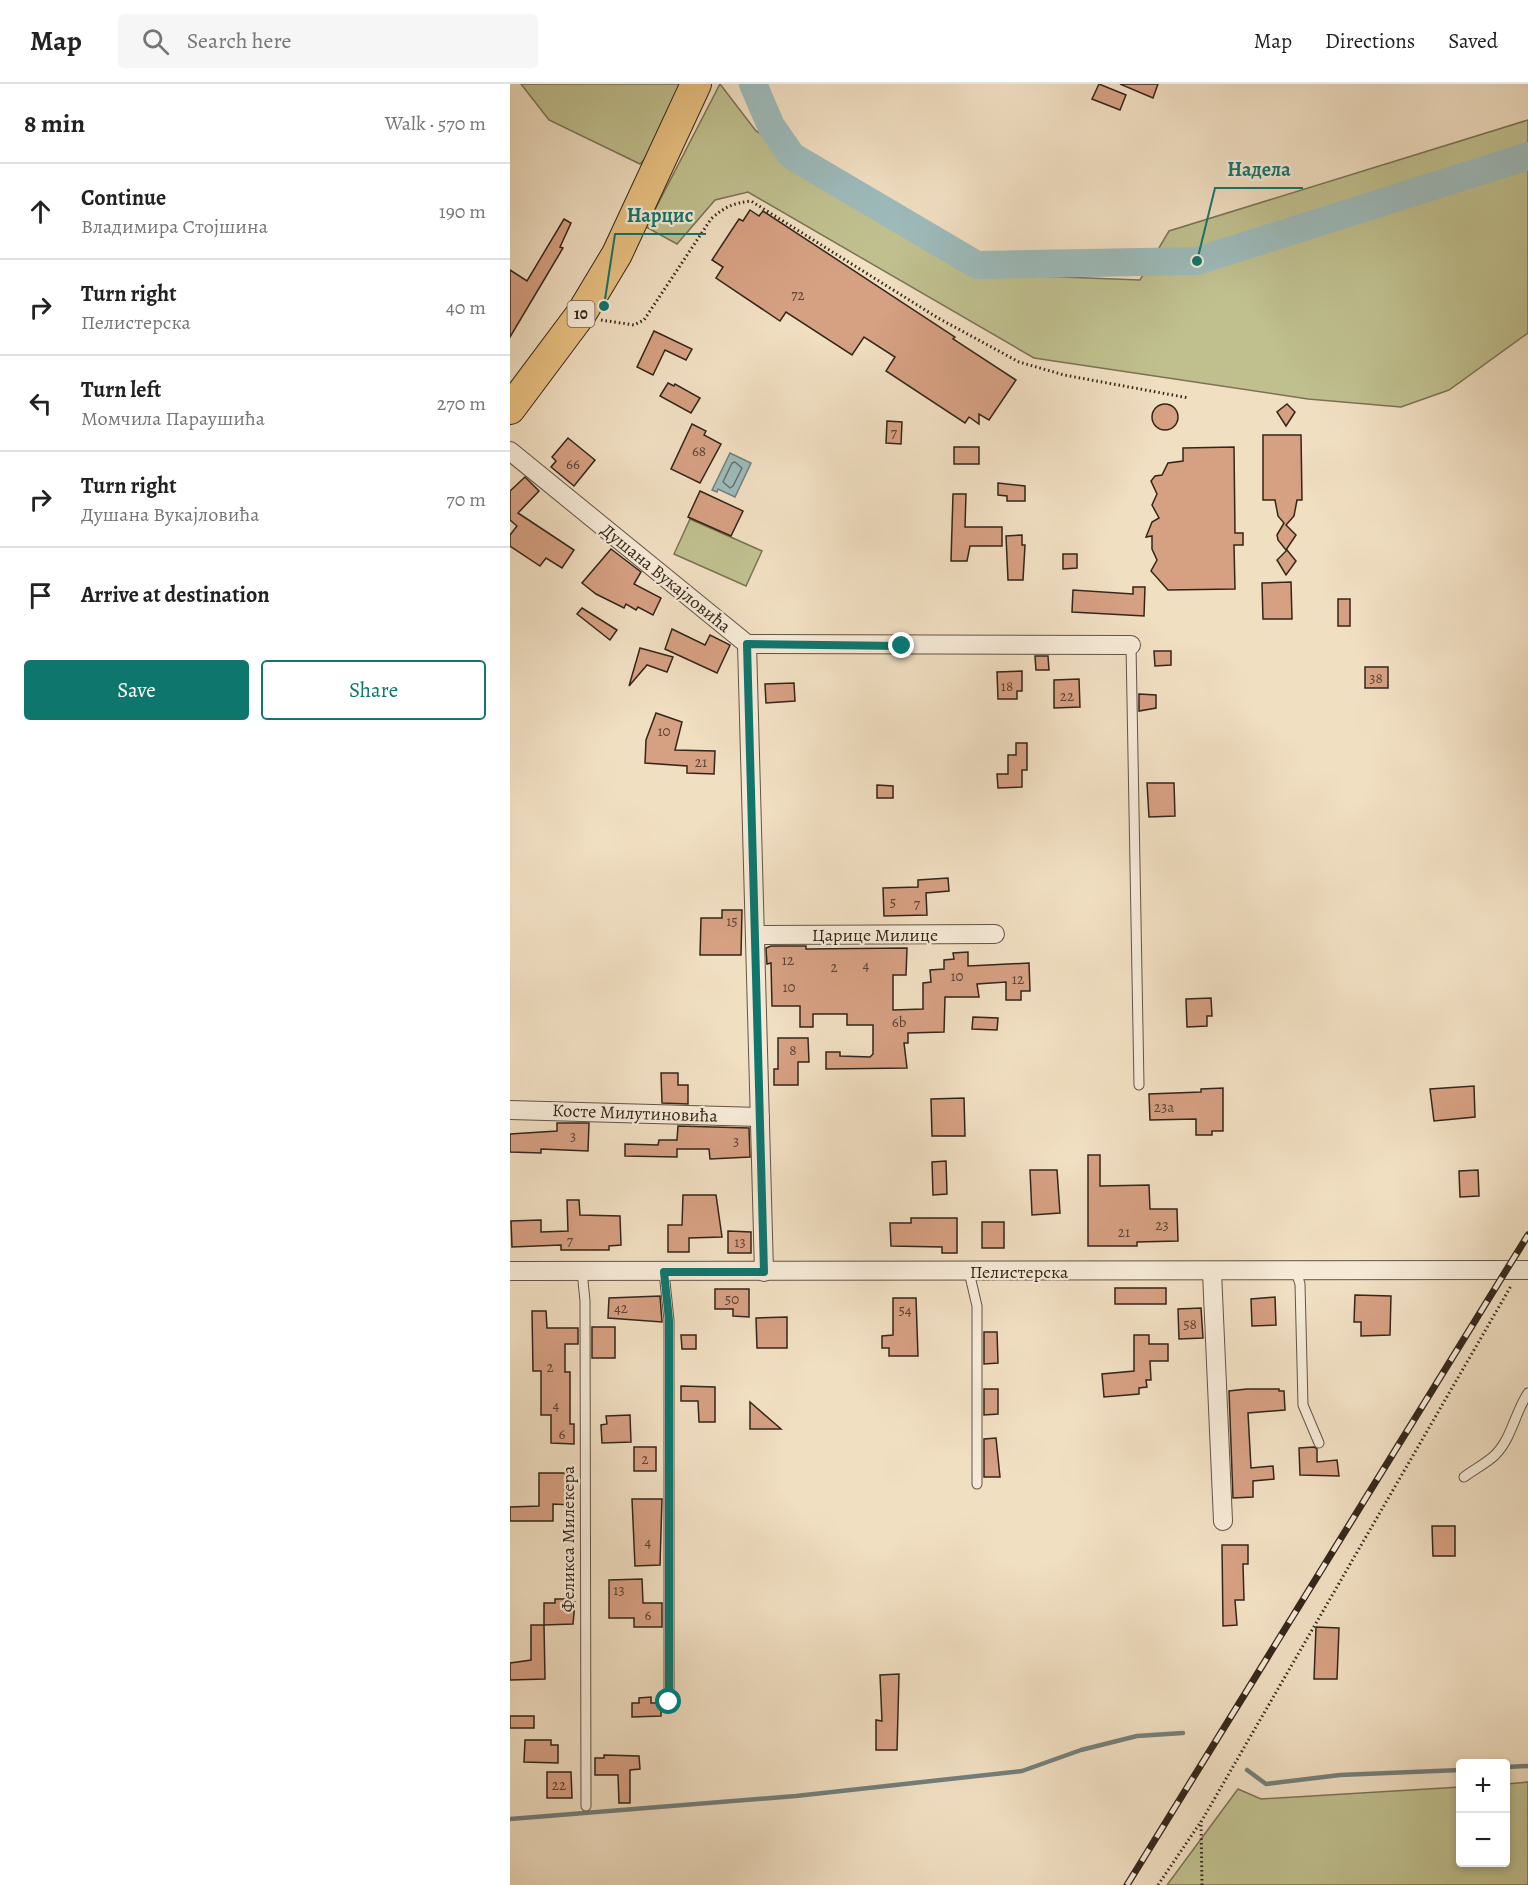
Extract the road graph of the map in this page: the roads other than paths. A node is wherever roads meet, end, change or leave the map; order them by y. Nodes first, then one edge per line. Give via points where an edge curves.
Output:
1 (696, 84) edge
2 (510, 409) edge
3 (510, 451) edge
4 (747, 644) junction
5 (1131, 645) joint
6 (995, 934) dead end
7 (755, 935) junction
8 (1139, 1085) dead end
9 (510, 1110) edge
10 (760, 1117) junction
11 (1524, 1270) edge
12 (510, 1271) edge
13 (582, 1271) junction
14 (664, 1272) junction
15 (764, 1272) junction
16 (969, 1272) junction
17 (1212, 1272) junction
18 (1296, 1272) junction
19 (1528, 1393) edge
20 (1319, 1443) dead end
21 (1464, 1477) dead end
22 (977, 1484) dead end
23 (1223, 1521) dead end
24 (669, 1702) dead end
25 (586, 1806) dead end

1 - 2 main road, 10 via 617,254 581,314
3 - 4 street, Душана Вукајловића
4 - 5 street, Душана Вукајловића
4 - 7 street
5 - 8 lane
6 - 7 street, Царице Милице
7 - 10 street
9 - 10 street, Косте Милутиновића
10 - 15 street
11 - 18 street, Пелистерска
12 - 13 street, Пелистерска
13 - 14 street, Пелистерска
13 - 25 lane, Феликса Милекера
14 - 15 street, Пелистерска
14 - 24 lane via 669,1320
15 - 16 street, Пелистерска
16 - 17 street, Пелистерска
16 - 22 lane via 977,1306
17 - 18 street, Пелистерска
17 - 23 street
18 - 20 lane via 1300,1284 1304,1406
19 - 21 lane via 1495,1455

